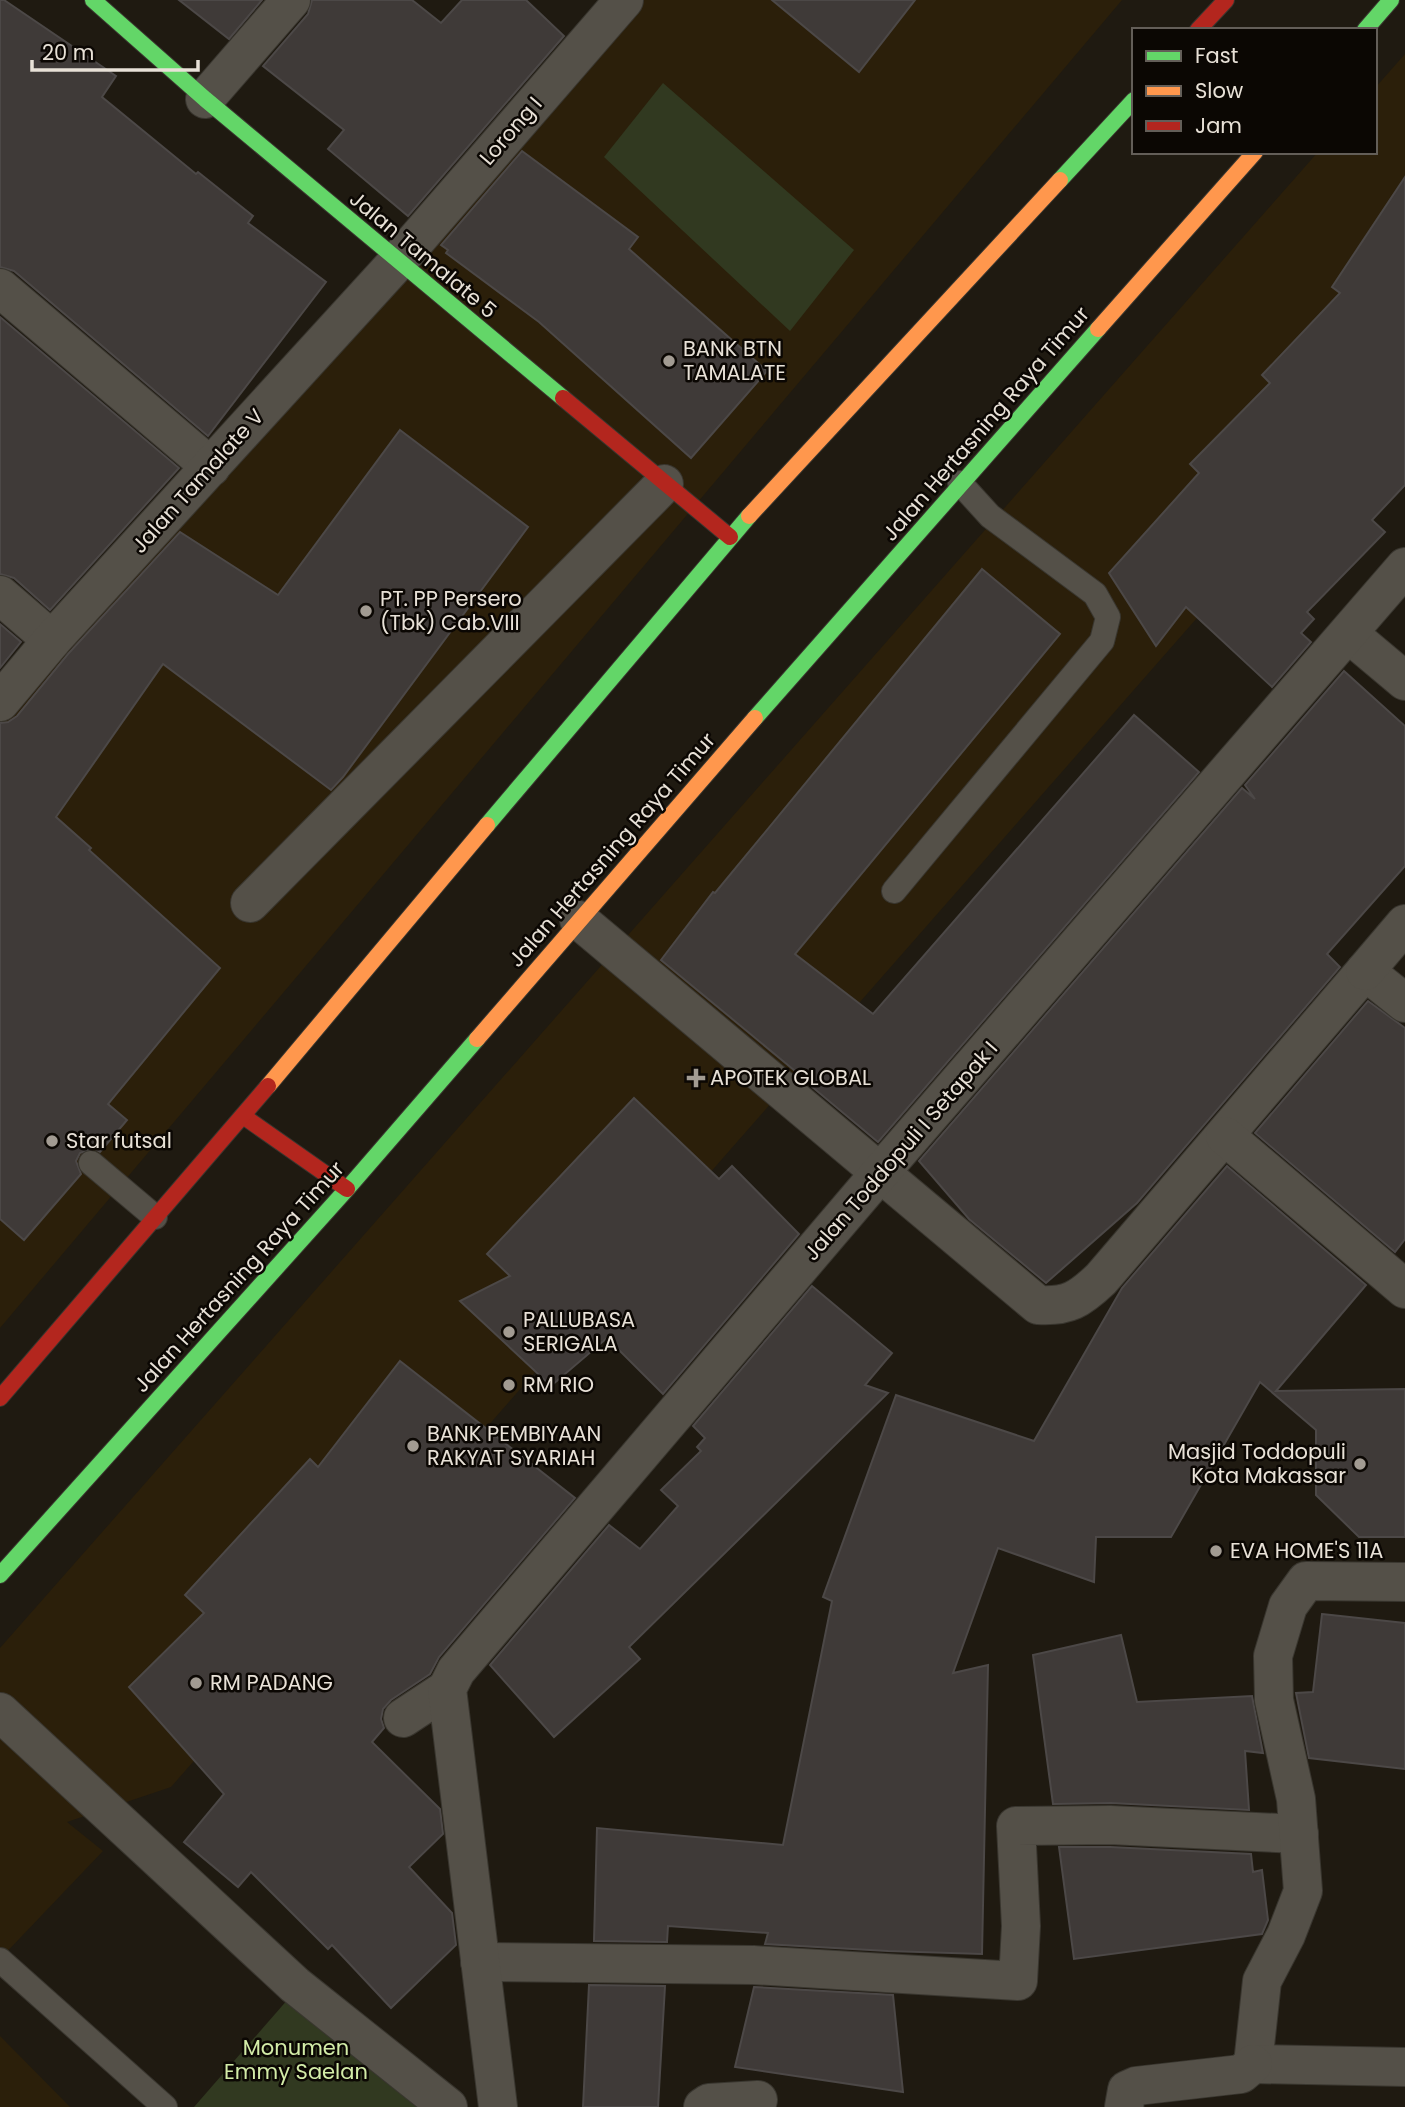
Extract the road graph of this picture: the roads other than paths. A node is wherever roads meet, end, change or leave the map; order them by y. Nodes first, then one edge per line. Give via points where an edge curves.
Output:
1 (93, 0) edge
2 (291, 0) edge
3 (624, 0) edge
4 (1226, 0) edge
5 (1391, 0) edge
6 (1200, 28) edge
7 (1367, 28) edge
8 (205, 99) junction
9 (1132, 102) edge
10 (1253, 154) edge
11 (398, 261) junction
12 (0, 288) edge
13 (211, 467) junction
14 (960, 483) junction
15 (664, 484) junction
16 (730, 537) junction
17 (1405, 567) edge
18 (0, 595) edge
19 (1349, 634) junction
20 (52, 640) junction
21 (1405, 681) edge
22 (0, 702) edge
23 (894, 891) dead end
24 (250, 903) dead end
25 (579, 920) junction
26 (1405, 925) edge
27 (1365, 971) junction
28 (1405, 1003) edge
29 (243, 1116) junction
30 (1225, 1136) junction
31 (91, 1163) dead end
32 (879, 1174) junction
33 (347, 1189) junction
34 (155, 1217) junction
35 (1405, 1289) edge
36 (0, 1398) edge
37 (0, 1576) edge
38 (1405, 1581) edge
39 (451, 1680) junction
40 (0, 1712) edge
41 (402, 1718) dead end
42 (1299, 1834) junction
43 (0, 1960) edge
44 (480, 1962) junction
45 (1254, 2064) junction
46 (1405, 2067) edge
47 (758, 2100) dead end
48 (165, 2107) edge
49 (448, 2107) edge
50 (498, 2107) edge
51 (704, 2107) edge
52 (1124, 2107) edge

1 - 8 main road, Jalan Tamalate 5
2 - 8 street
3 - 11 street, Lorong I
4 - 6 main road
5 - 7 main road
8 - 11 main road, Jalan Tamalate 5
9 - 16 main road
10 - 14 main road, Jalan Hertasning Raya Timur
11 - 13 street, Jalan Tamalate V
11 - 15 main road, Jalan Tamalate 5
12 - 13 street
13 - 20 street, Jalan Tamalate V
14 - 23 lane via 990,516 1095,594 1108,617 1102,641
14 - 25 main road, Jalan Hertasning Raya Timur
15 - 16 main road, Jalan Tamalate 5
15 - 24 street
16 - 29 main road
17 - 19 street, Jalan Toddopuli I Setapak I
18 - 20 street
19 - 21 street
19 - 32 street, Jalan Toddopuli I Setapak I
20 - 22 street, Jalan Tamalate V
25 - 32 street
25 - 33 main road, Jalan Hertasning Raya Timur
26 - 27 street
27 - 28 street
27 - 30 street
29 - 33 main road
29 - 34 main road
30 - 32 street via 1101,1279 1086,1294 1058,1306 1038,1305
30 - 35 street
31 - 34 lane
32 - 39 street, Jalan Toddopuli I Setapak I
33 - 37 main road, Jalan Hertasning Raya Timur
34 - 36 main road
38 - 42 street via 1306,1581 1288,1606 1273,1656 1274,1700
39 - 41 street, Jalan Toddopuli I Setapak I
39 - 44 street
40 - 49 street via 295,1985
42 - 44 street via 1110,1825 1016,1826 1021,1926 1018,1980 753,1965
42 - 45 street via 1303,1891 1262,1981
43 - 48 lane
44 - 50 street
45 - 46 street
45 - 52 street via 1241,2074 1136,2086 1128,2090
47 - 51 street

